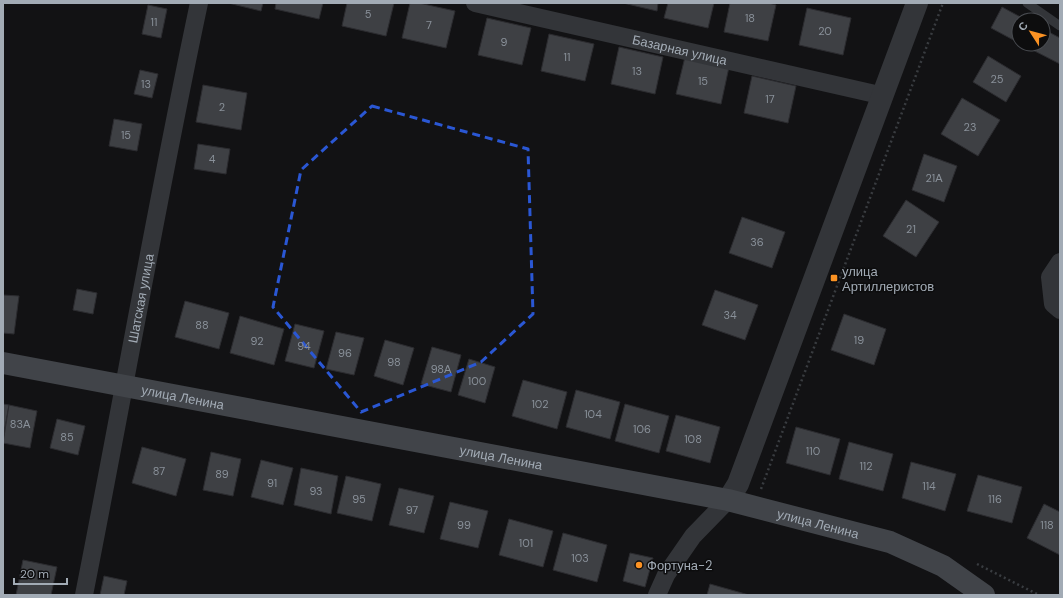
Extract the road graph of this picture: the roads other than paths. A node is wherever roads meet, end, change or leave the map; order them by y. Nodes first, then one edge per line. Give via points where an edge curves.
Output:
1 (199, 3) edge
2 (476, 3) edge
3 (917, 3) edge
4 (1027, 3) edge
5 (1060, 26) edge
6 (884, 96) junction
7 (1060, 262) edge
8 (1060, 310) edge
9 (3, 363) edge
10 (126, 387) junction
11 (728, 500) junction
12 (84, 595) edge
13 (657, 595) edge
14 (984, 595) edge

1 - 10 street, Шатская улица via 168,148
2 - 6 street, Базарная улица
3 - 6 street
4 - 5 lane
6 - 11 street via 738,484
7 - 8 street via 1050,277 1053,304
9 - 10 main road, улица Ленина
10 - 11 main road, улица Ленина
10 - 12 street, Шатская улица
11 - 13 street via 693,536 666,575
11 - 14 main road, улица Ленина via 890,542 943,566

